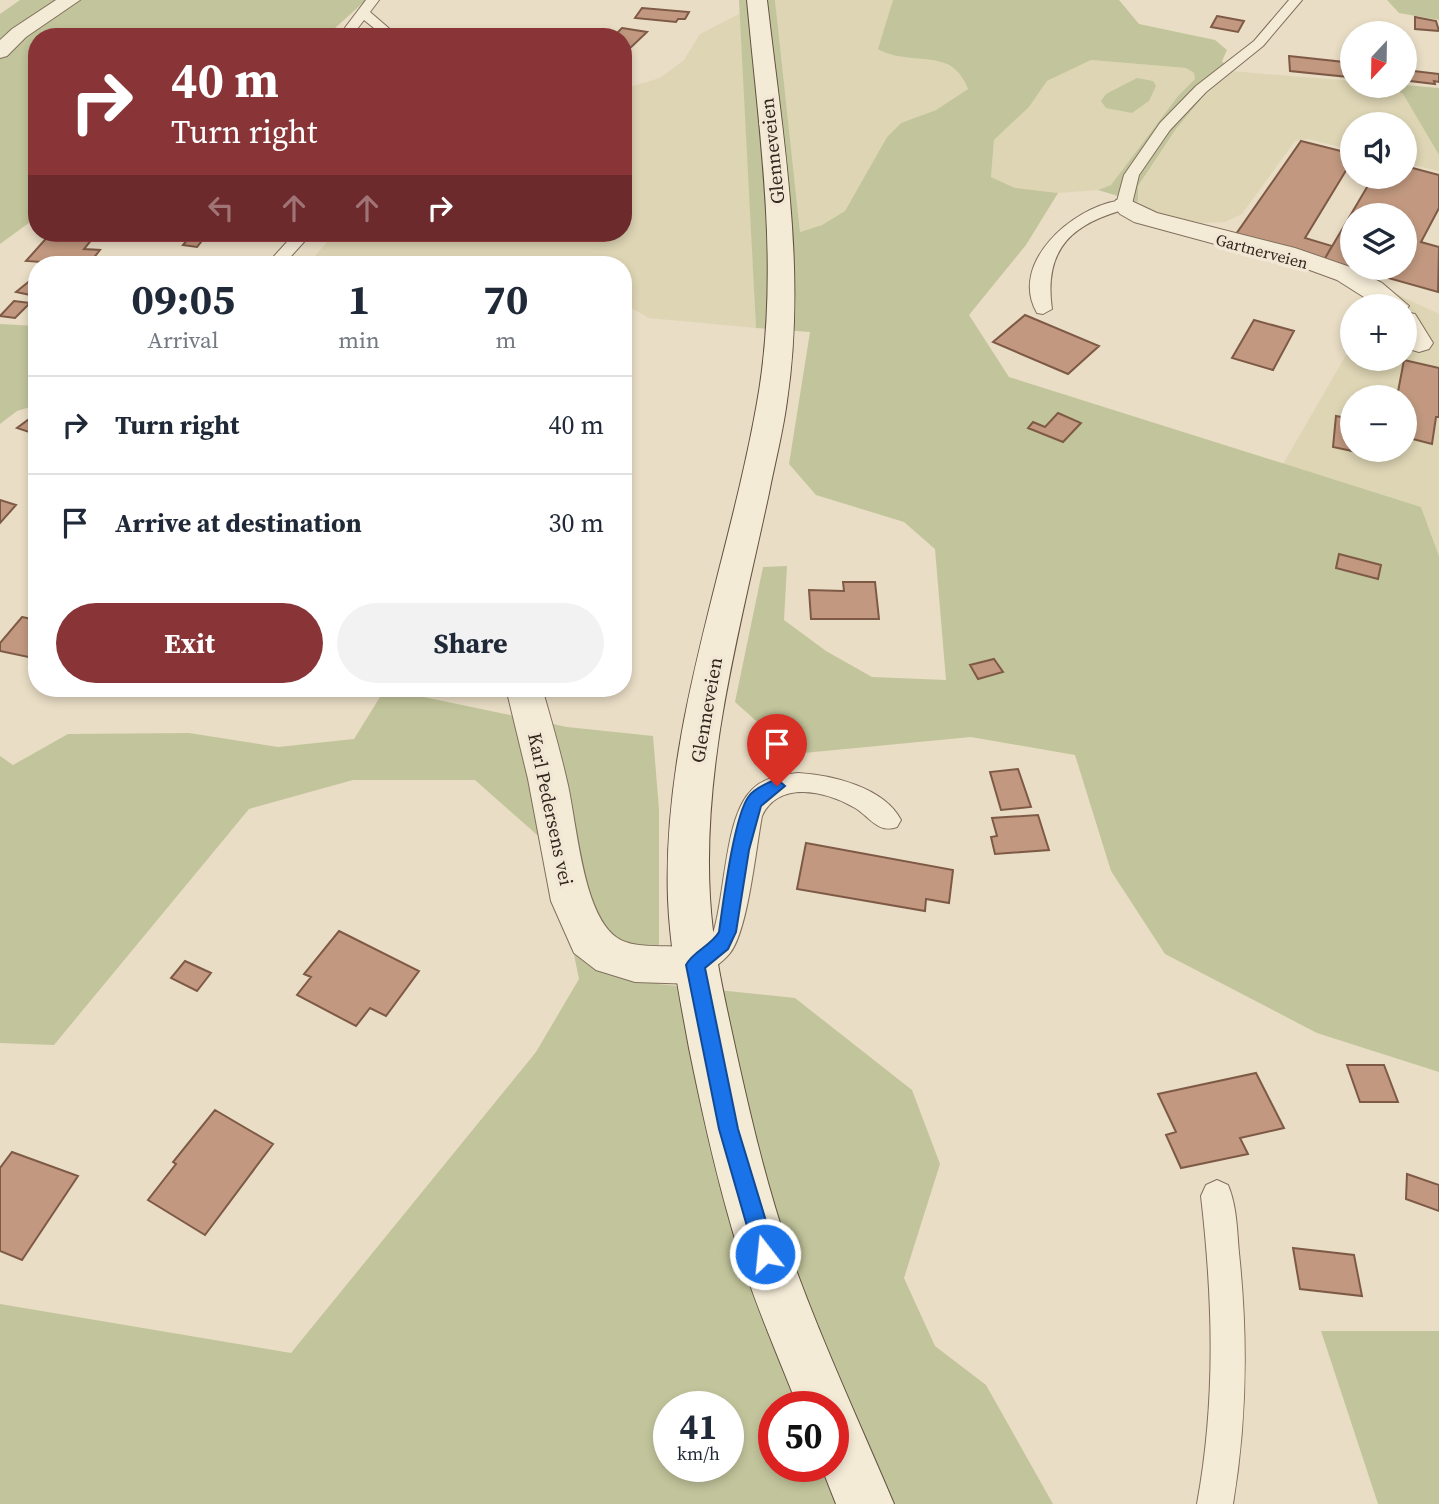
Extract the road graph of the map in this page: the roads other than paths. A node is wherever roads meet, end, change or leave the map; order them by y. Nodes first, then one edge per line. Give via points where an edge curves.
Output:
1 (70, 0) edge
2 (373, 0) edge
3 (757, 0) edge
4 (1296, 0) edge
5 (363, 13) junction
6 (351, 28) edge
7 (382, 28) edge
8 (0, 52) edge
9 (1125, 205) junction
10 (296, 242) edge
11 (282, 256) edge
12 (1382, 294) edge
13 (1043, 309) dead end
14 (526, 697) edge
15 (888, 820) dead end
16 (695, 965) junction
17 (1217, 1196) dead end
18 (819, 1391) edge
19 (849, 1465) edge
20 (865, 1504) edge
21 (1215, 1504) edge

1 - 8 main road via 19,33
2 - 5 lane
3 - 16 main road, Glenneveien via 778,203 780,345 772,405 696,764 689,831
4 - 9 lane via 1254,48 1184,106 1147,149 1128,182
5 - 6 lane
5 - 7 lane
9 - 12 main road, Gartnerveien via 1137,214 1187,231 1297,258 1351,277
9 - 13 lane via 1116,205 1067,230 1040,277
10 - 11 lane
14 - 16 main road, Karl Pedersens vei via 550,790 568,891 591,943 631,963
15 - 16 lane via 863,800 814,782 777,786 760,795 749,816 727,932 721,944
16 - 18 main road, Glenneveien via 729,1129 765,1254
17 - 21 lane via 1228,1281 1230,1380
19 - 20 main road

